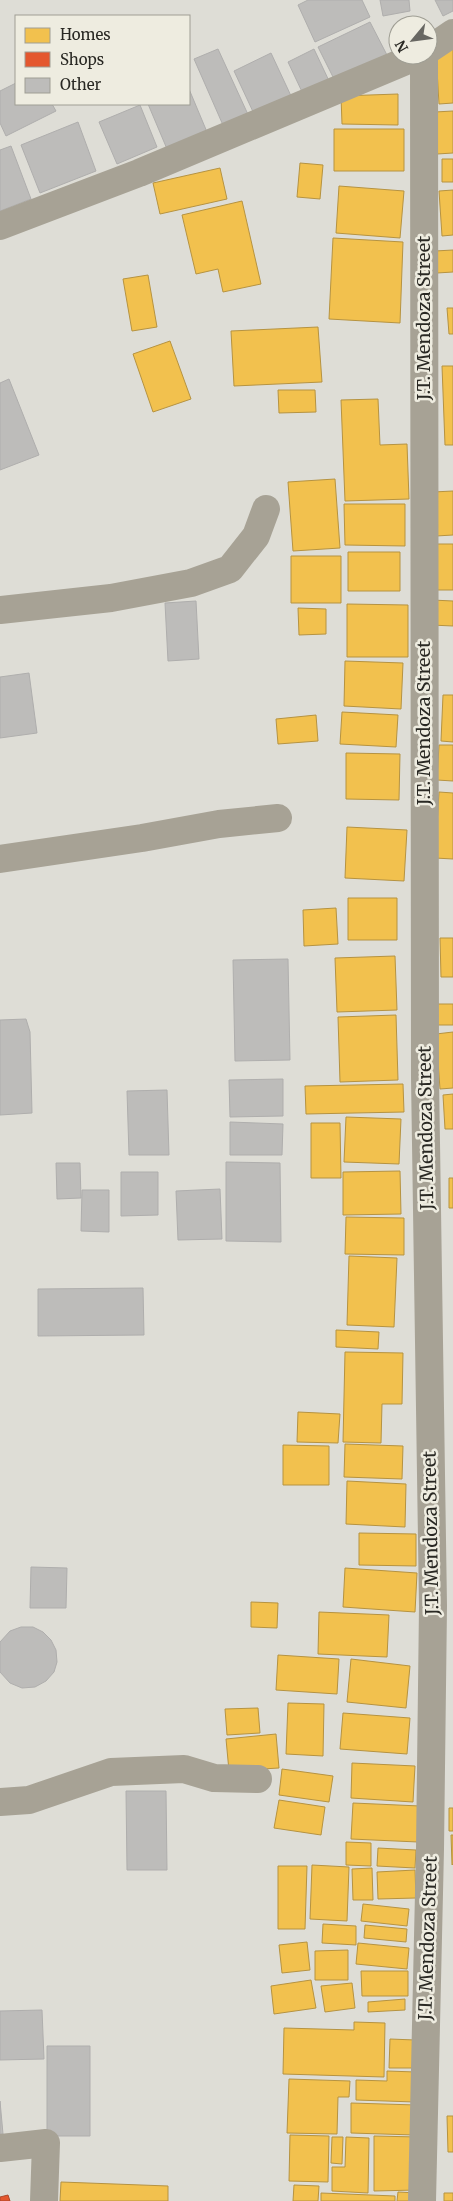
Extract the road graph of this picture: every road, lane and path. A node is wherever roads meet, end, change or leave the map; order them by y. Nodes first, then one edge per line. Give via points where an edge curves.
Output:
1 (453, 33) edge
2 (438, 43) edge
3 (396, 65) edge
4 (424, 65) edge
5 (0, 226) edge
6 (266, 509) dead end
7 (0, 610) edge
8 (278, 818) dead end
9 (0, 859) edge
10 (258, 1779) dead end
11 (0, 1802) edge
12 (0, 2148) edge
13 (44, 2201) edge
14 (422, 2201) edge

1 - 2 street
3 - 5 street via 139,173
4 - 14 street, J.T. Mendoza Street via 425,1076 433,1606
6 - 7 street via 256,536 230,569 191,583 111,598
8 - 9 street via 219,824
10 - 11 street via 214,1778 184,1770 111,1772 30,1800
12 - 13 street via 46,2143

